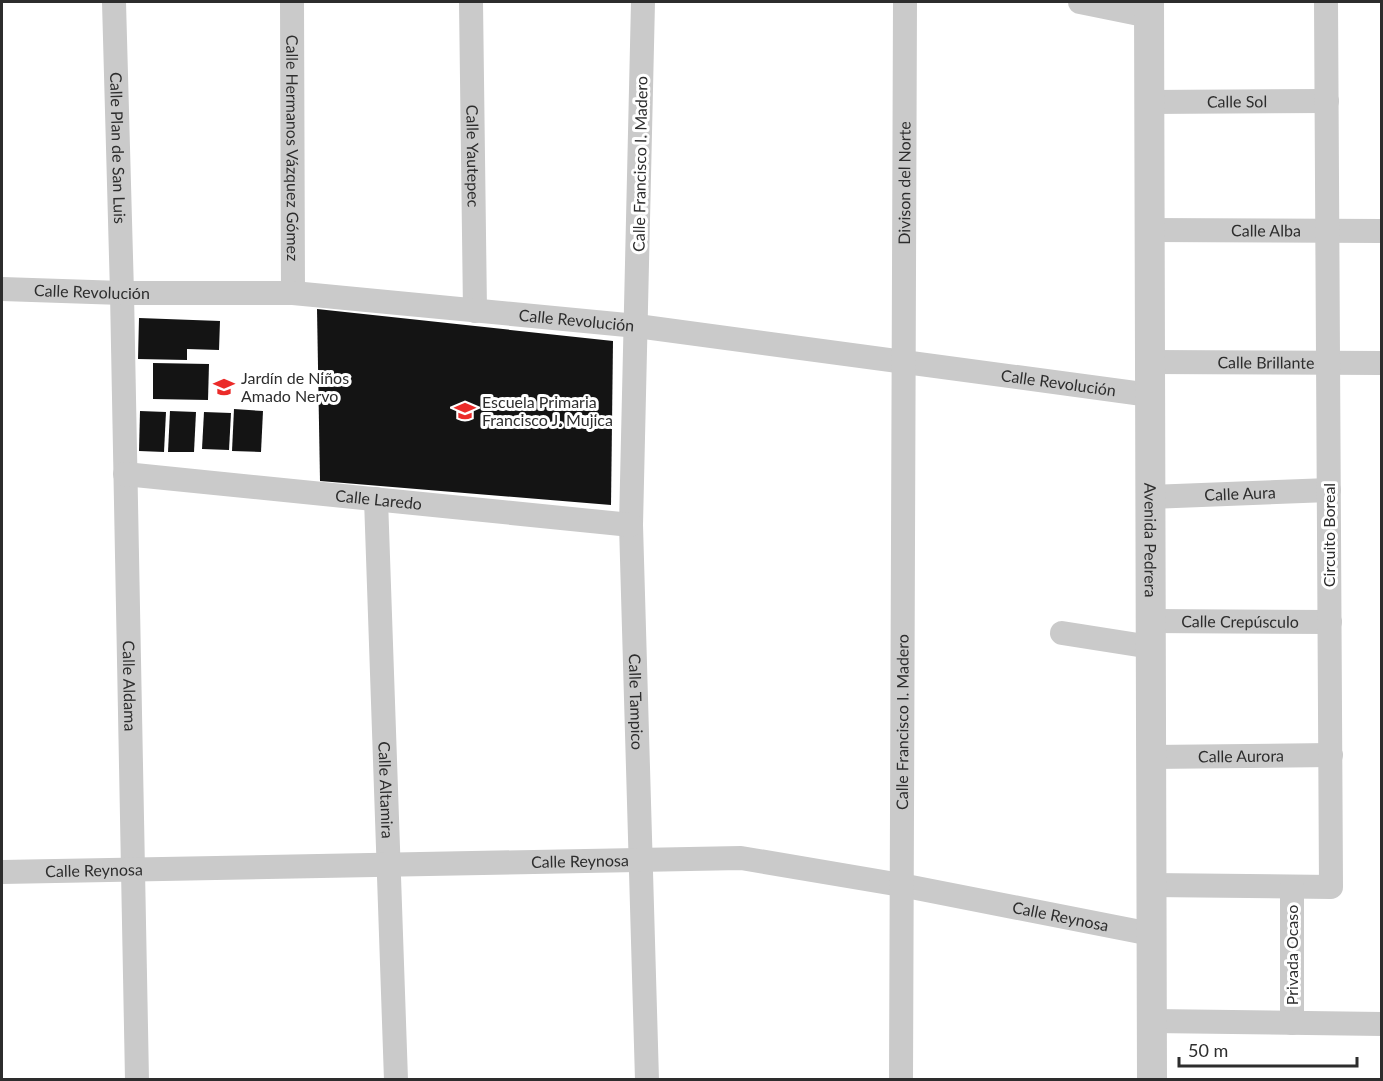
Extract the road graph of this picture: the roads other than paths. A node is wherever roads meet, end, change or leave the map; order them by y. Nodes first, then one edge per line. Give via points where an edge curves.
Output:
1 (114, 2) edge
2 (292, 2) edge
3 (471, 2) edge
4 (643, 2) edge
5 (905, 2) edge
6 (1080, 2) edge
7 (1326, 2) edge
8 (1149, 9) edge
9 (1327, 101) junction
10 (1149, 102) junction
11 (1149, 230) junction
12 (1327, 230) junction
13 (1382, 231) edge
14 (2, 288) edge
15 (122, 293) junction
16 (293, 294) junction
17 (476, 311) junction
18 (637, 326) junction
19 (1150, 362) junction
20 (1382, 363) edge
21 (904, 364) junction
22 (1328, 364) junction
23 (1150, 394) junction
24 (125, 474) junction
25 (1329, 490) junction
26 (1150, 497) junction
27 (376, 499) junction
28 (631, 525) junction
29 (1330, 622) junction
30 (1062, 633) dead end
31 (1150, 634) junction
32 (1331, 754) junction
33 (1151, 757) junction
34 (639, 861) junction
35 (388, 866) junction
36 (133, 870) junction
37 (2, 872) edge
38 (901, 885) junction
39 (1151, 885) junction
40 (1292, 887) junction
41 (1151, 934) junction
42 (1152, 1021) junction
43 (1292, 1023) junction
44 (1382, 1024) edge
45 (137, 1080) edge
46 (396, 1080) edge
47 (647, 1080) edge
48 (901, 1080) edge
49 (1152, 1080) edge

1 - 15 street, Calle Plan de San Luis
2 - 16 street, Calle Hermanos Vázquez Gómez
3 - 17 street, Calle Yautepec
4 - 18 street, Calle Francisco I. Madero
5 - 21 street, Divison del Norte
6 - 8 street
7 - 9 street, Circuito Boreal
8 - 10 street, Avenida Pedrera
9 - 10 street, Calle Sol
9 - 12 street, Circuito Boreal
10 - 11 street, Avenida Pedrera
11 - 12 street, Calle Alba
11 - 19 street, Avenida Pedrera
12 - 13 street, Calle Alba
12 - 22 street, Circuito Boreal
14 - 15 street, Calle Revolución
15 - 16 street, Calle Revolución
15 - 24 street, Calle Aldama
16 - 17 street, Calle Revolución
17 - 18 street, Calle Revolución
18 - 21 street, Calle Revolución
18 - 28 street, Calle Tampico
19 - 22 street, Calle Brillante
19 - 23 street, Avenida Pedrera
20 - 22 street, Calle Brillante
21 - 23 street, Calle Revolución
21 - 38 street, Calle Francisco I. Madero
22 - 25 street, Circuito Boreal
23 - 26 street, Avenida Pedrera
24 - 27 street, Calle Laredo
24 - 36 street, Calle Aldama
25 - 26 street, Calle Aura
25 - 29 street, Circuito Boreal
26 - 31 street, Avenida Pedrera
27 - 28 street, Calle Laredo
27 - 35 street, Calle Altamira
28 - 34 street, Calle Tampico
29 - 31 street, Calle Crepúsculo
29 - 32 street, Circuito Boreal
30 - 31 street, Calle Crepúsculo
31 - 33 street, Avenida Pedrera
32 - 33 street, Calle Aurora
32 - 40 street, Circuito Boreal via 1332,887
33 - 39 street, Avenida Pedrera
34 - 35 street, Calle Reynosa
34 - 38 street, Calle Reynosa via 741,858
34 - 47 street, Calle Tampico
35 - 36 street, Calle Reynosa
35 - 46 street, Calle Altamira
36 - 37 street, Calle Reynosa
36 - 45 street, Calle Aldama
38 - 41 street, Calle Reynosa
38 - 48 street, Calle Francisco I. Madero
39 - 40 street, Circuito Boreal
39 - 41 street, Avenida Pedrera
40 - 43 street, Privada Ocaso
41 - 42 street, Avenida Pedrera
42 - 43 street
42 - 49 street, Avenida Pedrera
43 - 44 street

